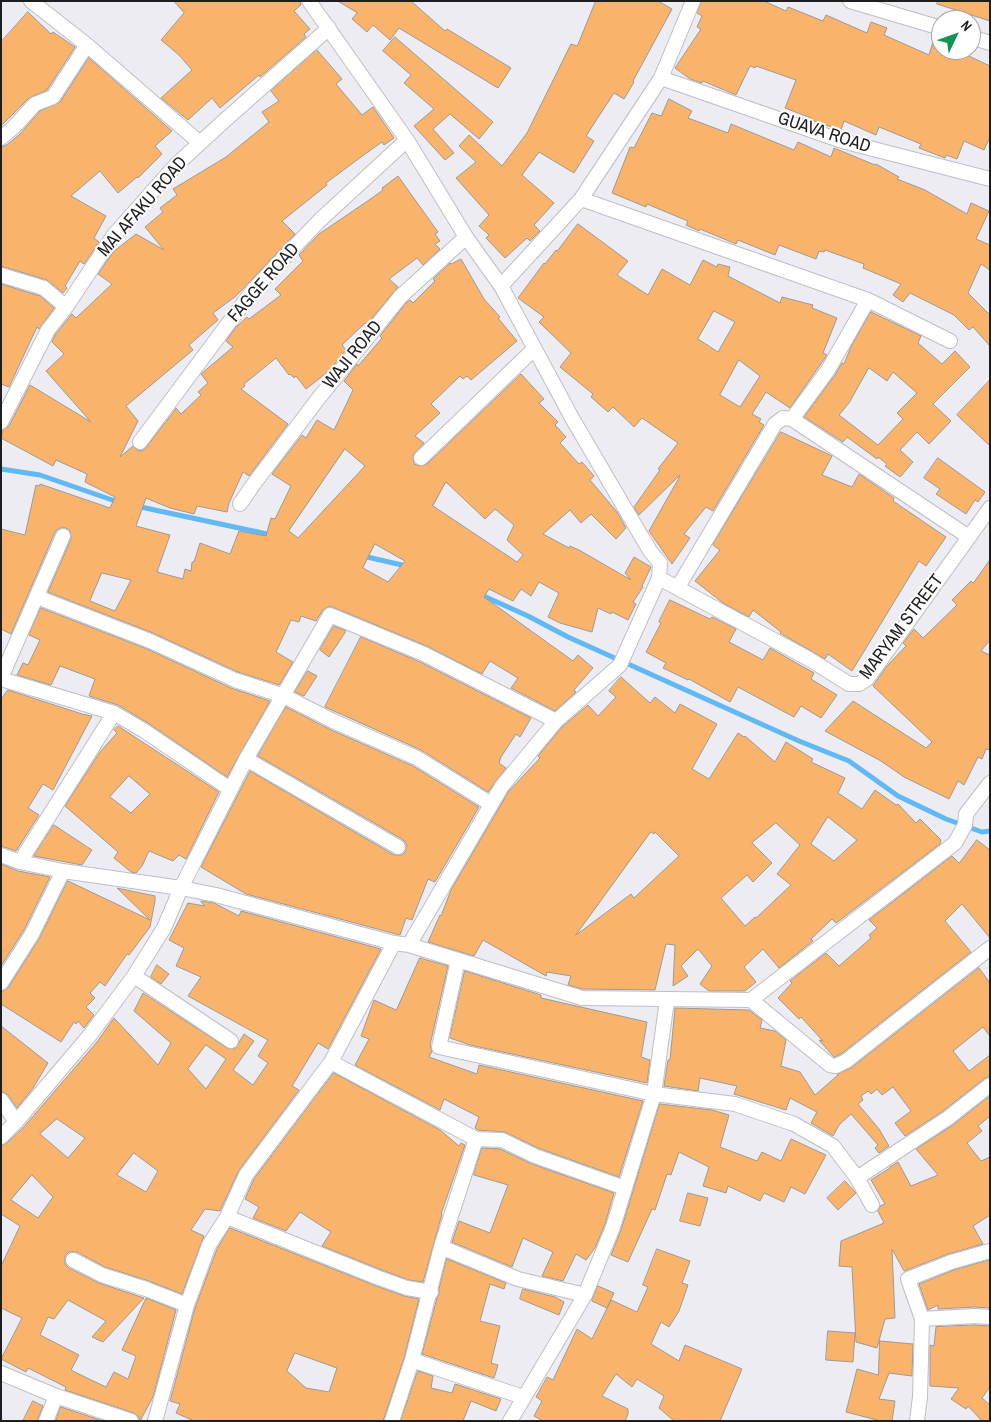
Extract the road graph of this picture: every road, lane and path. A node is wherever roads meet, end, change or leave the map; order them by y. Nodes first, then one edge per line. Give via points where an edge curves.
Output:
1 (31, 1) edge
2 (309, 1) edge
3 (692, 1) edge
4 (850, 1) edge
5 (931, 25) edge
6 (329, 28) junction
7 (87, 45) junction
8 (661, 78) junction
9 (1, 138) edge
10 (407, 140) junction
11 (200, 143) junction
12 (990, 179) edge
13 (581, 199) junction
14 (466, 237) junction
15 (1, 275) edge
16 (500, 286) junction
17 (868, 300) junction
18 (66, 307) junction
19 (950, 341) dead end
20 (534, 349) junction
21 (792, 419) junction
22 (1, 422) edge
23 (140, 442) dead end
24 (421, 458) dead end
25 (240, 504) dead end
26 (990, 508) edge
27 (63, 536) dead end
28 (969, 537) junction
29 (659, 578) junction
30 (678, 587) junction
31 (37, 598) junction
32 (1, 678) edge
33 (284, 696) junction
34 (114, 712) junction
35 (556, 721) junction
36 (246, 759) junction
37 (990, 783) edge
38 (230, 789) junction
39 (492, 804) junction
40 (398, 847) dead end
41 (1, 855) edge
42 (20, 862) junction
43 (63, 871) junction
44 (181, 888) junction
45 (394, 943) junction
46 (409, 945) junction
47 (990, 948) edge
48 (458, 960) junction
49 (134, 976) junction
50 (1, 983) edge
51 (667, 1000) junction
52 (751, 1000) junction
53 (231, 1041) dead end
54 (331, 1062) junction
55 (990, 1085) edge
56 (654, 1094) junction
57 (1, 1100) edge
58 (16, 1122) junction
59 (1, 1137) edge
60 (476, 1139) junction
61 (858, 1178) junction
62 (625, 1188) junction
63 (872, 1206) dead end
64 (227, 1217) junction
65 (441, 1247) junction
66 (990, 1251) edge
67 (73, 1260) dead end
68 (431, 1292) junction
69 (585, 1295) junction
70 (187, 1306) junction
71 (990, 1317) edge
72 (922, 1319) junction
73 (412, 1360) junction
74 (1, 1373) edge
75 (56, 1396) junction
76 (523, 1397) junction
77 (46, 1421) edge
78 (131, 1421) edge
79 (155, 1421) edge
80 (392, 1421) edge
81 (510, 1421) edge
82 (916, 1421) edge

1 - 7 street
2 - 6 street
3 - 8 street
4 - 5 street
6 - 10 street
6 - 11 street, MAI AFAKU ROAD
7 - 9 street via 53,97 35,104
7 - 11 street
8 - 12 street, GUAVA ROAD via 842,141
8 - 13 street
10 - 14 street
10 - 23 street, FAGGE ROAD via 320,220 254,289
11 - 18 street, MAI AFAKU ROAD via 175,166 114,235
13 - 16 street
13 - 17 street
14 - 16 street
14 - 25 street, WAJI ROAD via 400,297
15 - 18 street via 44,288
16 - 20 street
17 - 19 street
17 - 21 street via 828,370
18 - 22 street, MAI AFAKU ROAD via 48,330
20 - 24 street
20 - 29 street via 650,551 660,563
21 - 28 street
21 - 30 street via 783,418 774,424
26 - 28 street, MARYAM STREET
27 - 31 street
28 - 30 street, MARYAM STREET via 867,679 859,684 849,684
29 - 30 street, MARYAM STREET
29 - 35 street via 623,659
31 - 32 street
31 - 33 street via 150,641 234,680
32 - 34 street
33 - 35 street via 330,615 424,654
33 - 36 street
33 - 39 street via 417,758
34 - 38 street
34 - 42 street
35 - 39 street via 502,786
36 - 38 street
36 - 40 street
37 - 52 street via 966,814 965,825 955,843
38 - 44 street
39 - 46 street
41 - 42 street
42 - 43 street
43 - 44 street
43 - 50 street via 32,934
44 - 45 street
44 - 49 street via 164,928
45 - 46 street
45 - 54 street
46 - 48 street
47 - 52 street via 836,1066 830,1065
48 - 51 street via 582,998
48 - 56 street via 439,1047
49 - 53 street
49 - 58 street via 90,1035
51 - 52 street
51 - 56 street
54 - 60 street
54 - 64 street via 246,1175
55 - 61 street via 948,1118
56 - 61 street via 735,1104 794,1124 833,1146
56 - 62 street
57 - 58 street
58 - 59 street
60 - 62 street via 502,1140 535,1156
60 - 65 street
61 - 63 street
62 - 69 street via 613,1228
64 - 68 street via 379,1278
64 - 70 street via 209,1244
65 - 68 street
65 - 69 street via 518,1279
66 - 72 street via 908,1278
67 - 70 street via 102,1275
68 - 73 street
69 - 76 street
70 - 79 street
71 - 72 street
72 - 82 street via 920,1397
73 - 76 street
73 - 80 street
74 - 75 street
75 - 77 street
75 - 78 street
76 - 81 street

